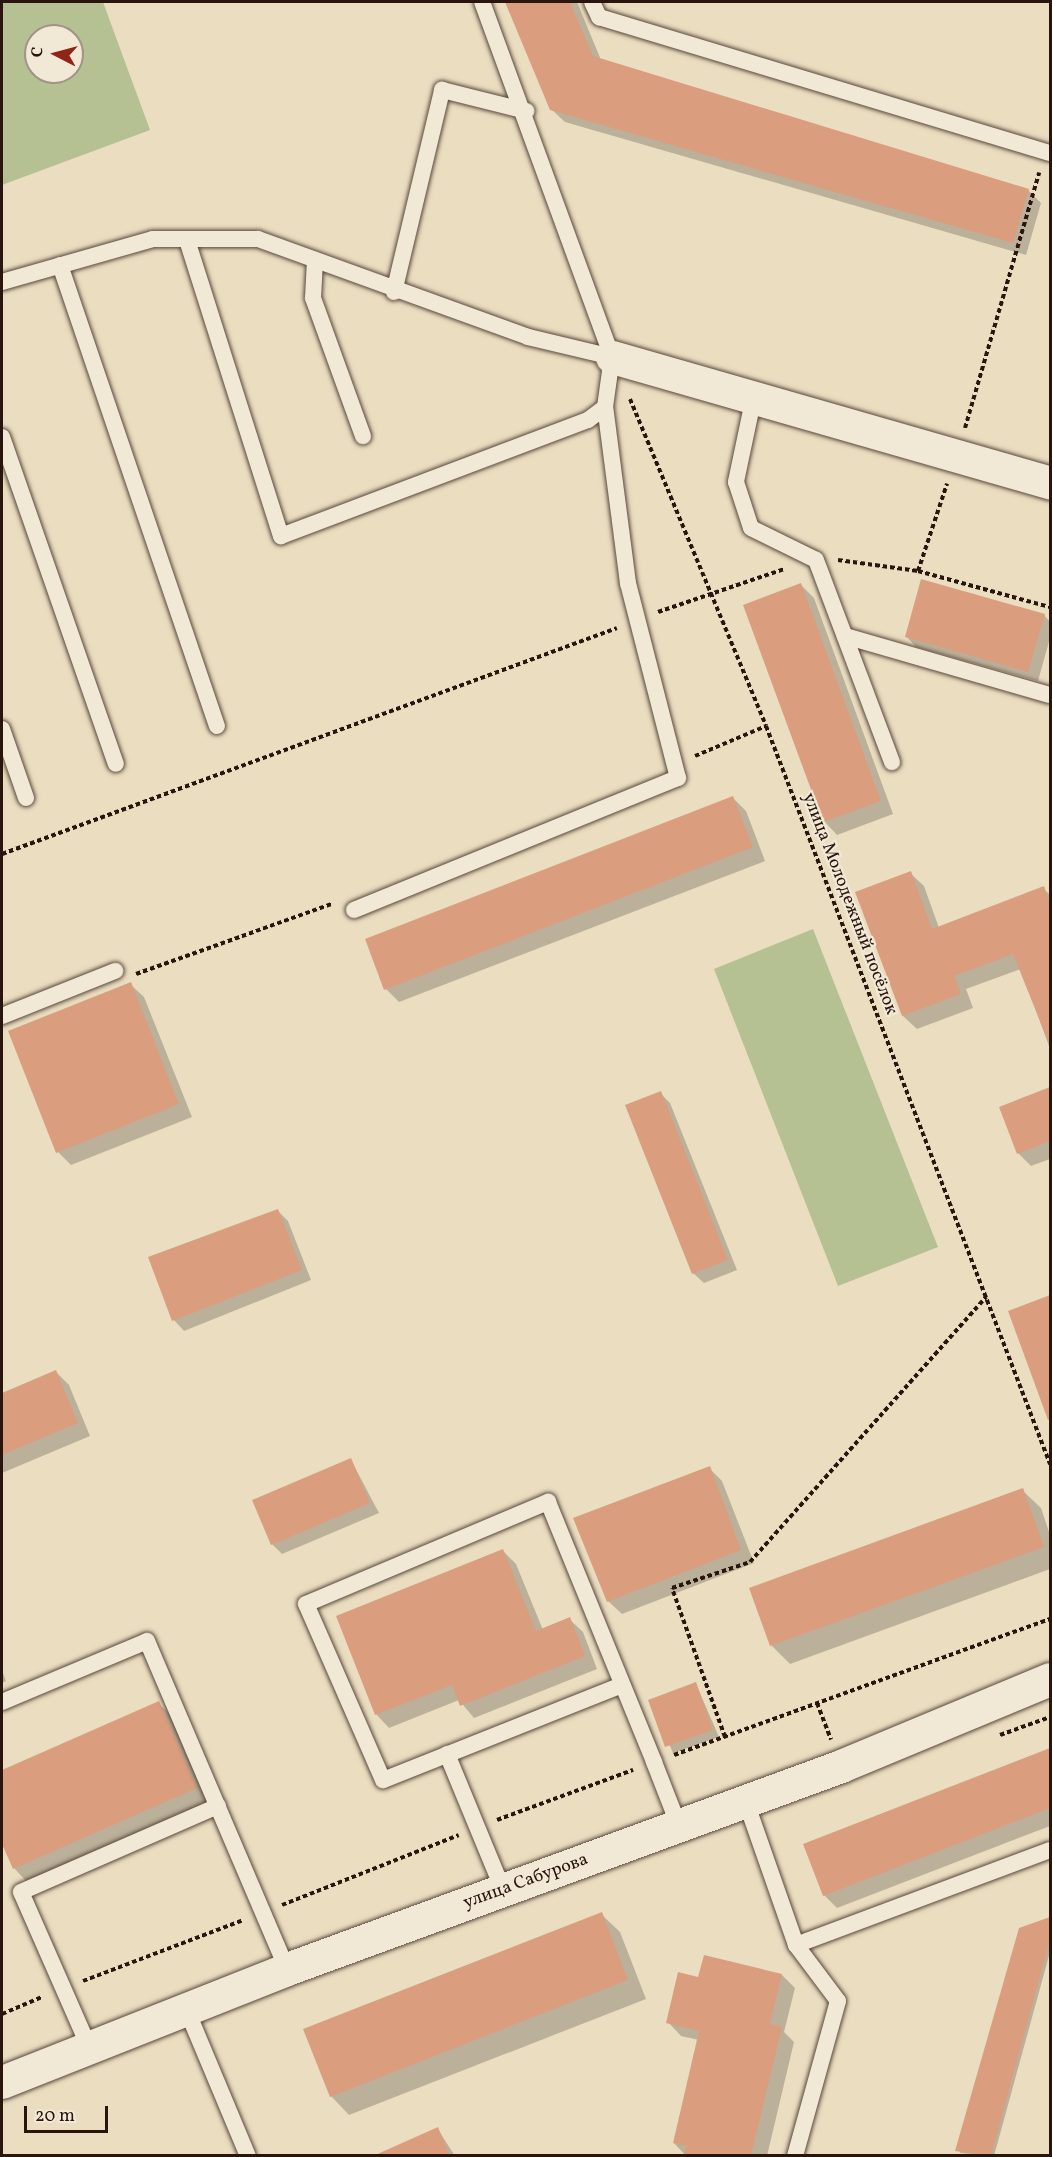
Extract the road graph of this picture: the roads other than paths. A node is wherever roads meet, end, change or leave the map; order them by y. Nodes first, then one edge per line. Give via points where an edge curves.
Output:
1 (482, 2) edge
2 (592, 2) edge
3 (526, 111) junction
4 (1048, 152) edge
5 (187, 240) junction
6 (315, 260) junction
7 (60, 265) junction
8 (2, 282) edge
9 (394, 292) junction
10 (612, 357) junction
11 (753, 400) junction
12 (605, 406) junction
13 (363, 436) dead end
14 (2, 437) edge
15 (1050, 483) edge
16 (845, 636) junction
17 (1050, 695) edge
18 (217, 726) dead end
19 (2, 729) edge
20 (892, 762) dead end
21 (116, 764) dead end
22 (26, 798) dead end
23 (354, 910) dead end
24 (116, 971) dead end
25 (2, 1017) edge
26 (1050, 1679) edge
27 (622, 1685) junction
28 (2, 1702) edge
29 (447, 1754) junction
30 (746, 1802) junction
31 (218, 1806) junction
32 (679, 1826) junction
33 (1050, 1850) edge
34 (503, 1890) junction
35 (796, 1945) junction
36 (287, 1969) junction
37 (186, 2008) junction
38 (89, 2047) junction
39 (2, 2082) edge
40 (248, 2156) edge
41 (795, 2156) edge

1 - 3 lane
2 - 4 lane via 599,17
3 - 9 lane via 442,90
3 - 10 lane
5 - 6 lane via 258,239
5 - 7 lane via 153,239
5 - 12 lane via 281,536 588,420
6 - 9 lane
6 - 13 lane via 313,298
7 - 8 lane
7 - 18 lane
9 - 10 lane via 528,337
10 - 11 street
10 - 12 lane
11 - 15 street
11 - 16 lane via 736,483 751,528 816,560
12 - 23 lane via 636,621 678,778
14 - 21 lane
16 - 17 lane
16 - 20 lane
19 - 22 lane
24 - 25 lane
26 - 30 street, улица Сабурова
27 - 29 lane
27 - 29 lane via 548,1502 306,1604 382,1780
27 - 32 lane
28 - 31 lane via 147,1641
29 - 34 lane
30 - 32 street, улица Сабурова
30 - 35 lane
31 - 36 lane
31 - 38 lane via 21,1892
32 - 34 street, улица Сабурова
33 - 35 lane
34 - 36 street, улица Сабурова
35 - 41 lane via 838,2001
36 - 37 street, улица Сабурова
37 - 38 street, улица Сабурова
37 - 40 lane
38 - 39 street, улица Сабурова

